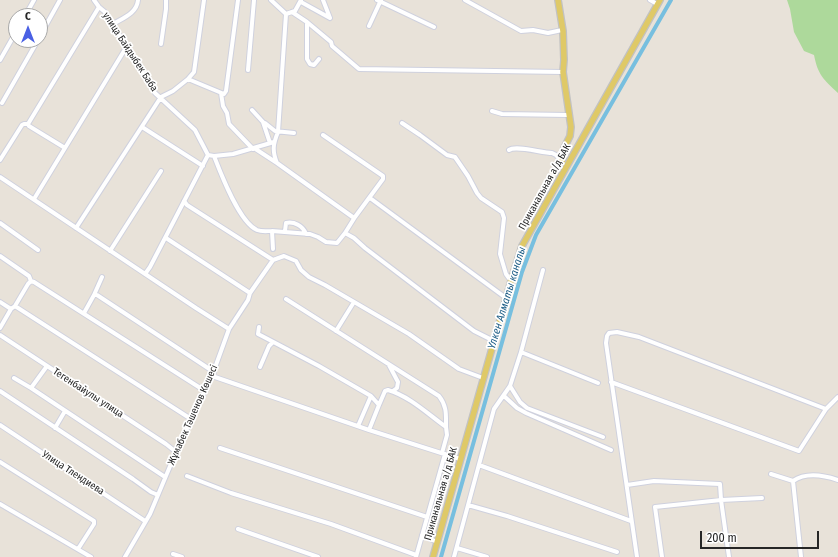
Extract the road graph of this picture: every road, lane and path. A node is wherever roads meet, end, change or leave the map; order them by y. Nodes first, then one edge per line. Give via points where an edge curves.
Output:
1 (60, 0) edge
2 (94, 0) edge
3 (138, 0) edge
4 (166, 0) edge
5 (204, 0) edge
6 (238, 0) edge
7 (254, 0) edge
8 (271, 0) edge
9 (323, 0) edge
10 (379, 0) edge
11 (465, 0) edge
12 (650, 0) edge
13 (301, 1) edge
14 (556, 1) edge
15 (659, 2) edge
16 (99, 7) junction
17 (292, 12) junction
18 (286, 14) junction
19 (48, 22) edge
20 (307, 22) junction
21 (113, 24) junction
22 (368, 26) dead end
23 (434, 27) dead end
24 (562, 30) junction
25 (161, 44) dead end
26 (8, 46) edge
27 (127, 46) junction
28 (33, 48) edge
29 (319, 59) dead end
30 (0, 60) edge
31 (248, 70) dead end
32 (563, 72) junction
33 (188, 79) junction
34 (221, 93) junction
35 (161, 97) junction
36 (2, 103) dead end
37 (252, 110) dead end
38 (492, 111) dead end
39 (568, 115) junction
40 (263, 122) junction
41 (402, 123) dead end
42 (28, 124) junction
43 (142, 127) junction
44 (278, 131) junction
45 (294, 133) dead end
46 (323, 134) dead end
47 (272, 142) junction
48 (65, 148) junction
49 (254, 148) junction
50 (509, 150) dead end
51 (208, 155) junction
52 (214, 156) junction
53 (0, 160) edge
54 (277, 163) junction
55 (565, 164) junction
56 (203, 166) junction
57 (161, 171) dead end
58 (0, 177) edge
59 (370, 198) junction
60 (34, 199) junction
61 (184, 201) junction
62 (354, 218) junction
63 (0, 223) edge
64 (76, 228) junction
65 (272, 231) junction
66 (285, 231) junction
67 (346, 233) junction
68 (306, 234) junction
69 (166, 238) junction
70 (273, 249) dead end
71 (38, 250) dead end
72 (110, 250) junction
73 (0, 256) edge
74 (273, 260) junction
75 (543, 270) dead end
76 (145, 274) junction
77 (102, 277) dead end
78 (31, 281) junction
79 (511, 281) junction
80 (250, 293) junction
81 (94, 295) junction
82 (506, 298) junction
83 (286, 299) dead end
84 (0, 302) edge
85 (354, 302) junction
86 (16, 306) junction
87 (11, 309) junction
88 (84, 312) junction
89 (259, 327) dead end
90 (0, 328) edge
91 (229, 329) junction
92 (336, 331) junction
93 (0, 335) edge
94 (494, 341) junction
95 (274, 342) junction
96 (521, 352) junction
97 (388, 364) junction
98 (47, 366) junction
99 (260, 367) dead end
100 (213, 374) junction
101 (14, 378) dead end
102 (483, 378) junction
103 (611, 382) junction
104 (598, 383) dead end
105 (510, 386) junction
106 (31, 388) junction
107 (0, 391) edge
108 (204, 391) junction
109 (393, 391) junction
110 (371, 396) junction
111 (504, 396) junction
112 (838, 397) edge
113 (379, 405) junction
114 (826, 409) junction
115 (65, 412) junction
116 (191, 419) junction
117 (0, 425) edge
118 (358, 426) junction
119 (446, 427) junction
120 (55, 428) junction
121 (369, 430) junction
122 (603, 437) dead end
123 (220, 448) dead end
124 (611, 450) dead end
125 (176, 452) junction
126 (444, 454) junction
127 (460, 459) junction
128 (0, 462) edge
129 (479, 465) junction
130 (771, 474) dead end
131 (187, 476) dead end
132 (165, 477) junction
133 (838, 480) edge
134 (793, 481) junction
135 (627, 484) junction
136 (158, 495) junction
137 (762, 498) dead end
138 (721, 500) junction
139 (0, 504) edge
140 (468, 505) junction
141 (427, 517) junction
142 (145, 521) junction
143 (631, 521) junction
144 (238, 529) dead end
145 (422, 535) junction
146 (437, 542) junction
147 (457, 548) junction
148 (78, 550) junction
149 (617, 552) dead end
150 (173, 554) dead end
151 (416, 556) edge
152 (91, 557) edge
153 (125, 557) edge
154 (182, 557) edge
155 (318, 557) edge
156 (433, 557) edge
157 (454, 557) edge
158 (486, 557) edge
159 (637, 557) edge
160 (662, 557) edge
161 (729, 557) edge
162 (801, 557) edge

1 - 19 street
2 - 16 street, улица Байдыбек Баба
3 - 21 street via 138,6 134,10
4 - 25 street
5 - 33 street via 194,72
6 - 34 street via 226,91 224,94
7 - 31 street
8 - 18 street
9 - 13 street via 330,18
10 - 22 street
10 - 23 street
11 - 24 street via 521,31 548,33
12 - 15 street
13 - 17 street
14 - 24 main road
15 - 55 main road, Приканальная а/д БАК
16 - 21 street, улица Байдыбек Баба
16 - 42 street
17 - 18 street
17 - 20 street
18 - 44 street
20 - 29 street via 307,59 314,65
20 - 32 street via 359,68
21 - 27 street, улица Байдыбек Баба
24 - 32 main road
26 - 30 street
27 - 35 street, улица Байдыбек Баба via 155,93
27 - 48 street
28 - 36 street
32 - 39 main road
33 - 34 street
33 - 35 street
34 - 49 street via 229,124
35 - 43 street
35 - 51 street, улица Байдыбек Баба via 195,130
37 - 40 street
38 - 39 street via 502,114
39 - 55 main road via 571,127 564,148
40 - 44 street
40 - 47 street
41 - 79 street via 447,155 455,157 481,198 502,212 504,218 500,254
42 - 48 street
42 - 53 street via 22,126
43 - 56 street
43 - 64 street
44 - 45 street
44 - 47 street
46 - 59 street via 383,176
47 - 49 street
47 - 54 street
48 - 60 street
49 - 52 street
49 - 54 street
50 - 55 street via 523,148 552,153
51 - 52 street
51 - 56 street
52 - 65 street via 238,210 256,229
54 - 62 street
55 - 79 main road, Приканальная а/д БАК via 522,246
56 - 61 street
57 - 72 street
58 - 60 street
59 - 62 street
59 - 82 street
60 - 64 street
61 - 69 street
61 - 74 street
62 - 67 street
63 - 71 street
64 - 72 street
65 - 66 street
65 - 70 street
66 - 68 street
66 - 68 street via 286,223 292,222 302,227
67 - 68 street via 337,243 331,244
67 - 94 street via 474,331
69 - 76 street
69 - 80 street
72 - 76 street
73 - 78 street via 29,276
74 - 80 street, Жұмабек Тәшенов Көшесі
74 - 85 street via 284,256 296,261 309,277
75 - 96 street
76 - 91 street
77 - 81 street
78 - 86 street
78 - 88 street
79 - 82 main road, Приканальная а/д БАК
80 - 91 street, Жұмабек Тәшенов Көшесі
81 - 88 street
81 - 100 street
82 - 94 main road, Приканальная а/д БАК
83 - 92 street
84 - 87 street
85 - 92 street
85 - 102 street via 409,334 459,369
86 - 87 street
86 - 116 street
87 - 90 street
88 - 108 street
89 - 95 street via 258,334
91 - 100 street, Жұмабек Тәшенов Көшесі
92 - 97 street
93 - 98 street, Тегенбайулы улица
94 - 102 main road, Приканальная а/д БАК
95 - 99 street via 269,346
95 - 110 street
96 - 104 street
96 - 105 street
97 - 109 street via 398,382 397,388
97 - 119 street via 439,396 446,410
98 - 106 street
98 - 125 street, Тегенбайулы улица
100 - 108 street, Жұмабек Тәшенов Көшесі
100 - 118 street
101 - 106 street
102 - 127 main road, Приканальная а/д БАК
103 - 114 street via 799,451
103 - 114 street via 606,343 611,332 617,332 639,337
103 - 135 street
105 - 111 street
105 - 122 street via 527,408
106 - 115 street
107 - 120 street
108 - 116 street, Жұмабек Тәшенов Көшесі
109 - 113 street via 385,391
109 - 119 street
110 - 113 street
110 - 118 street
111 - 124 street via 526,413
111 - 129 street via 494,409
112 - 114 street
113 - 121 street
115 - 120 street
115 - 132 street
116 - 125 street, Жұмабек Тәшенов Көшесі
117 - 142 street, Улица Тлендиева
118 - 121 street
119 - 126 street
120 - 136 street
121 - 126 street
123 - 141 street
125 - 132 street, Жұмабек Тәшенов Көшесі
126 - 127 street
126 - 141 street
127 - 146 main road, Приканальная а/д БАК
128 - 148 street via 94,521
129 - 140 street
129 - 143 street
130 - 134 street
131 - 151 street via 331,524
132 - 136 street, Жұмабек Тәшенов Көшесі
133 - 134 street via 816,475 799,477
134 - 162 street
135 - 138 street via 654,481 720,484
135 - 143 street
136 - 142 street, Жұмабек Тәшенов Көшесі
137 - 138 street
138 - 160 street via 655,507
138 - 161 street
139 - 148 street
140 - 147 street
140 - 149 street
141 - 145 street
142 - 153 street, Жұмабек Тәшенов Көшесі
143 - 159 street
144 - 155 street
145 - 146 street
145 - 151 street
146 - 156 main road, Приканальная а/д БАК
147 - 157 street
147 - 158 street
148 - 152 street
150 - 154 street

